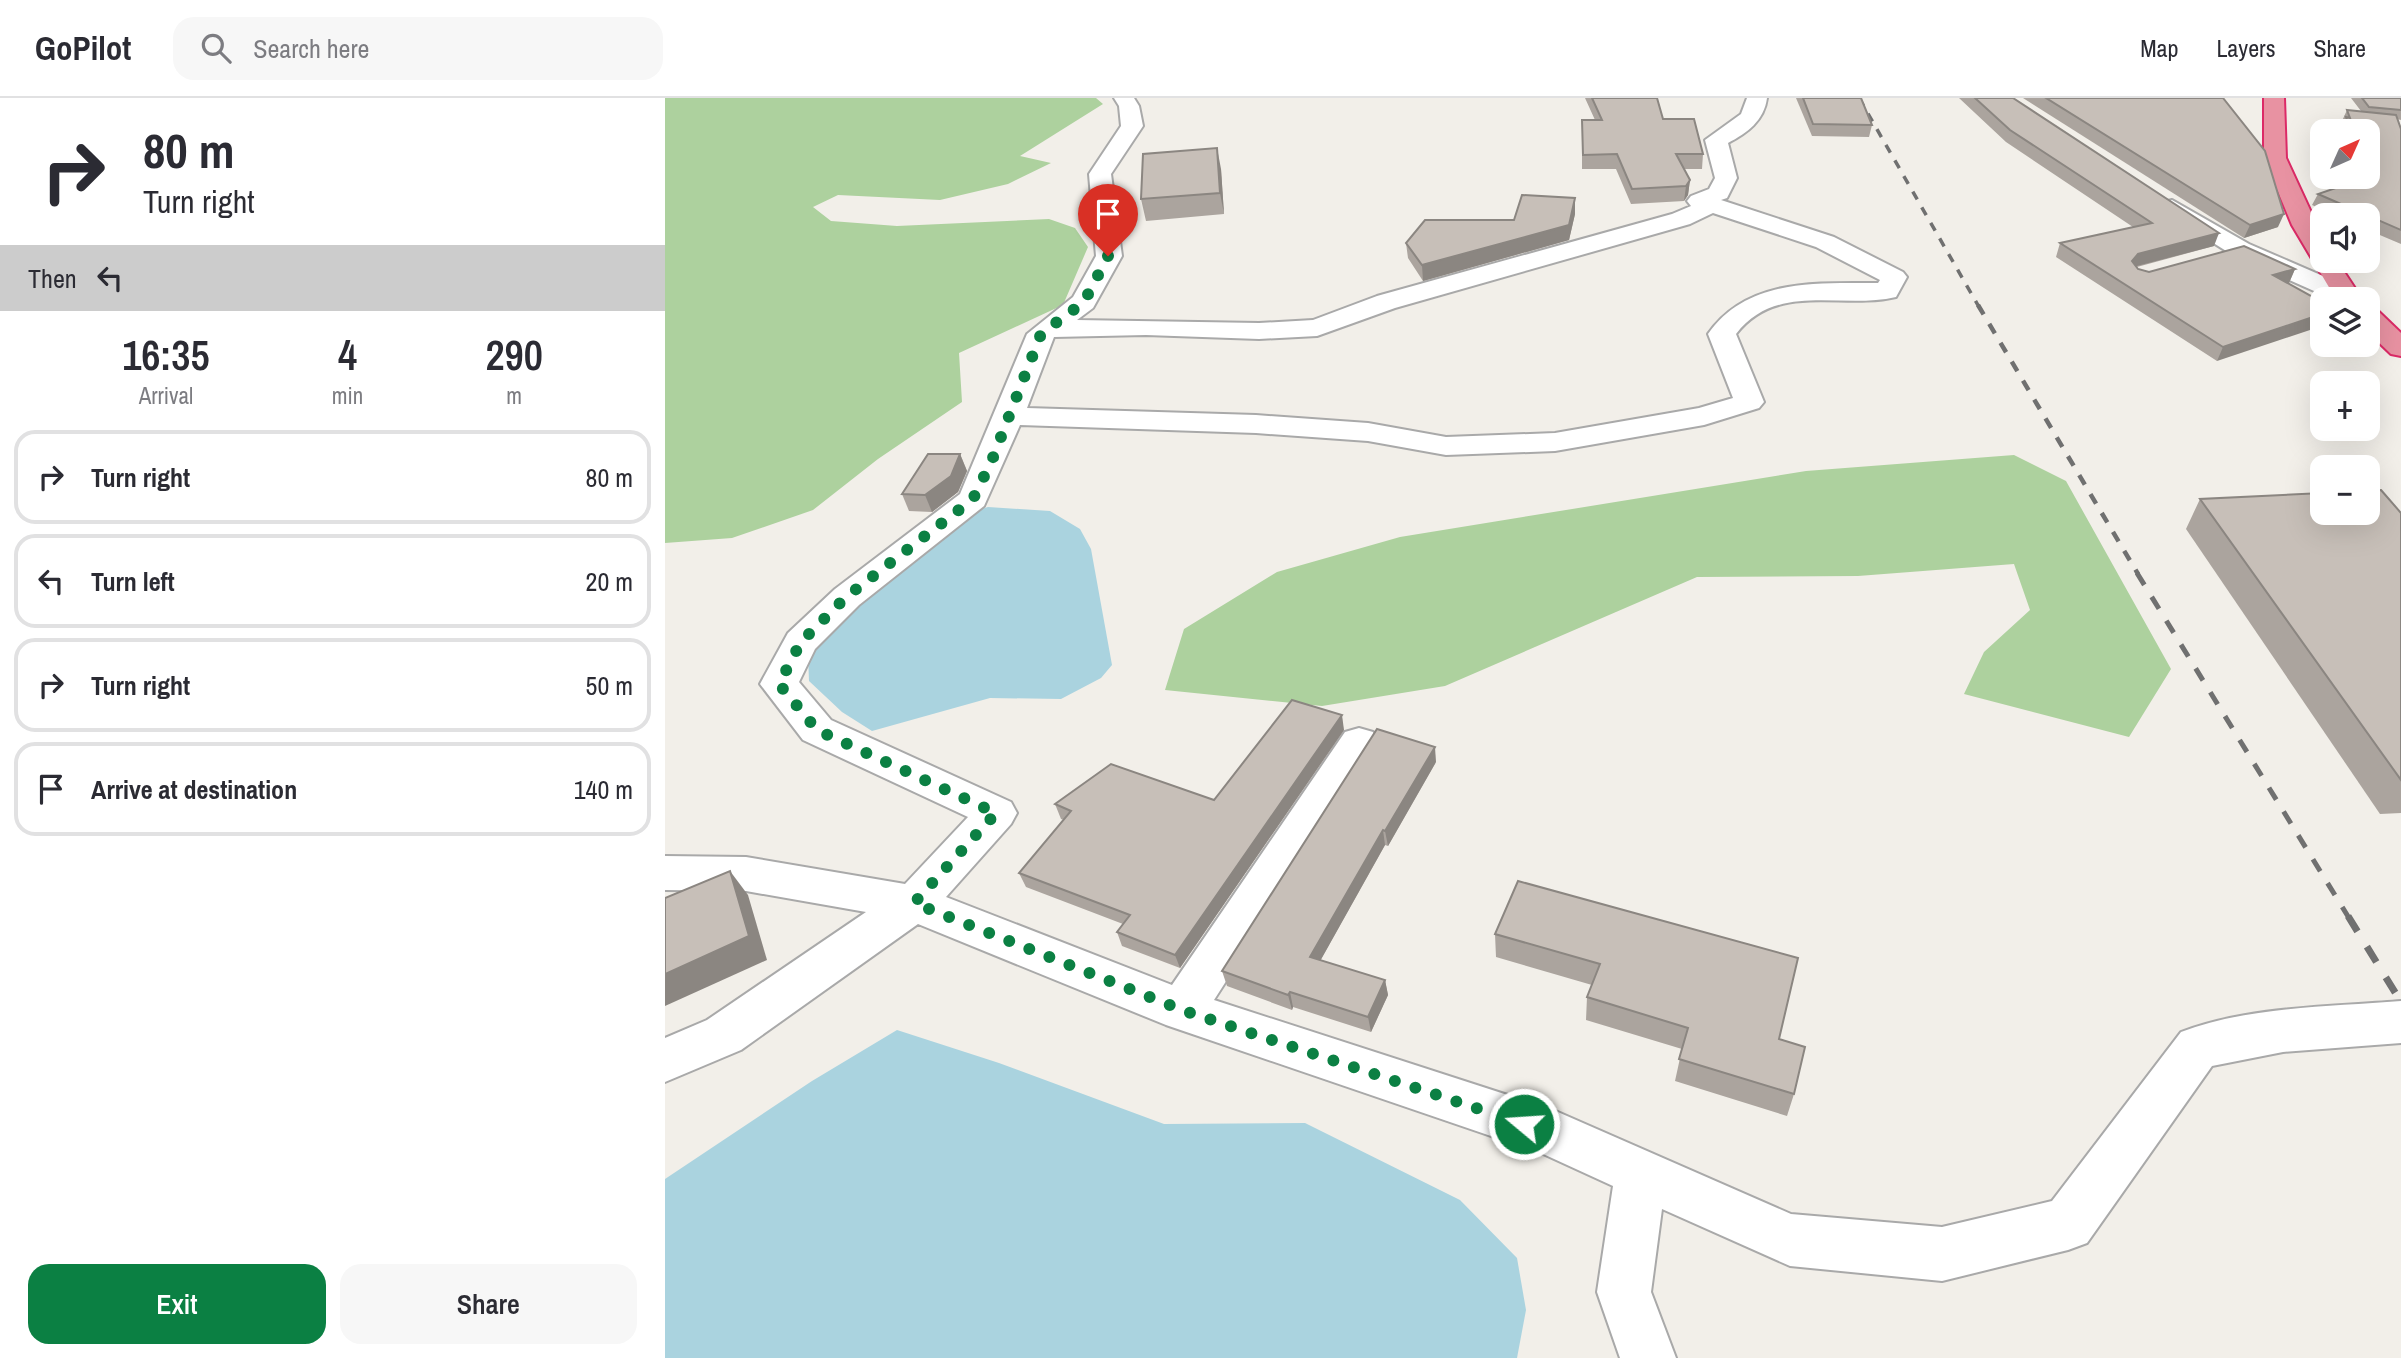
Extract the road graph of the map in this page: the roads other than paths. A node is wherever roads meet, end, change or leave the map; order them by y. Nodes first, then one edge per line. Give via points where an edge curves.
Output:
1 (1124, 98) edge
2 (1757, 98) edge
3 (2274, 98) edge
4 (2147, 191) edge
5 (1710, 206) junction
6 (2310, 236) edge
7 (2240, 249) junction
8 (2203, 258) edge
9 (2325, 287) edge
10 (2380, 328) edge
11 (1047, 329) junction
12 (2401, 348) edge
13 (1007, 416) junction
14 (1359, 742) dead end
15 (665, 873) edge
16 (914, 903) junction
17 (1182, 1010) junction
18 (2401, 1022) edge
19 (665, 1060) edge
20 (1641, 1173) junction
21 (1648, 1358) edge

1 - 11 street via 1132,126 1100,174 1108,256 1084,302
2 - 5 street via 1755,112 1735,132 1716,140 1726,178 1719,193 1699,201
3 - 6 highway via 2275,158
4 - 7 street
5 - 11 street via 1681,219 1386,302 1317,328
5 - 13 street via 1825,243 1894,277 1887,291 1770,297 1731,319 1722,334 1749,402 1726,409 1555,442 1446,446 1368,432 1256,424
7 - 8 street
7 - 9 street
10 - 12 highway
11 - 13 street
13 - 16 street via 973,499 846,597 801,642 779,684 817,730 996,813
14 - 17 street
15 - 16 street via 745,874
16 - 17 street
16 - 19 street via 724,1035
17 - 20 street via 1551,1133
18 - 20 street via 2283,1031 2198,1047 2068,1224 1942,1254 1790,1240
20 - 21 street via 1624,1292

